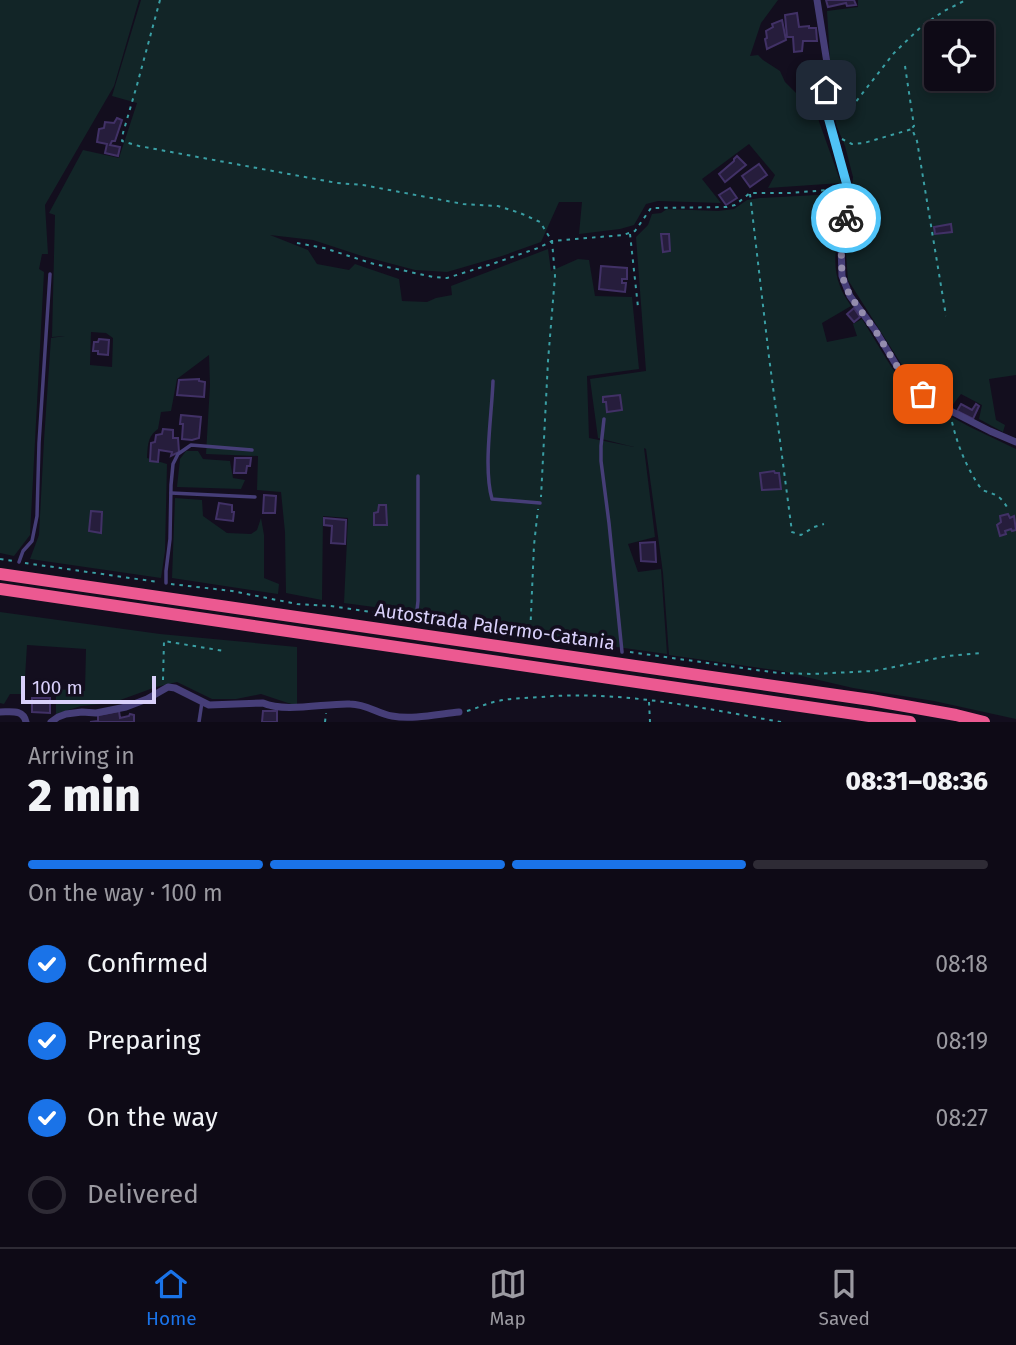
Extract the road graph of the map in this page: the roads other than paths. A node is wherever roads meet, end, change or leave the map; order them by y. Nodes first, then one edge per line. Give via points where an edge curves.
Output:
1 (817, 0) edge
2 (50, 274) dead end
3 (493, 381) dead end
4 (604, 419) dead end
5 (1016, 442) edge
6 (252, 450) dead end
7 (418, 476) dead end
8 (171, 493) junction
9 (255, 497) dead end
10 (540, 503) road end
11 (19, 562) road end
12 (0, 574) edge
13 (166, 583) road end
14 (0, 589) edge
15 (416, 618) road end
16 (622, 652) road end
17 (202, 702) junction
18 (0, 712) edge
19 (459, 712) road end
20 (26, 722) edge
21 (51, 722) edge
22 (199, 722) edge
23 (910, 722) edge
24 (984, 722) edge

1 - 5 street via 827,62 827,113 848,189 841,244 842,276 850,296 906,381 949,411
2 - 11 lane via 37,516 32,541
3 - 10 lane via 492,499
4 - 16 lane via 601,461
6 - 8 lane via 191,444 177,454
7 - 15 lane
8 - 9 lane
8 - 13 lane
12 - 24 highway, Autostrada Palermo-Catania via 857,698
14 - 23 highway, Autostrada Palermo-Catania
17 - 19 street via 281,707 351,704 392,716
17 - 21 street via 168,687 126,707 66,714
17 - 22 lane
18 - 20 street via 17,712

